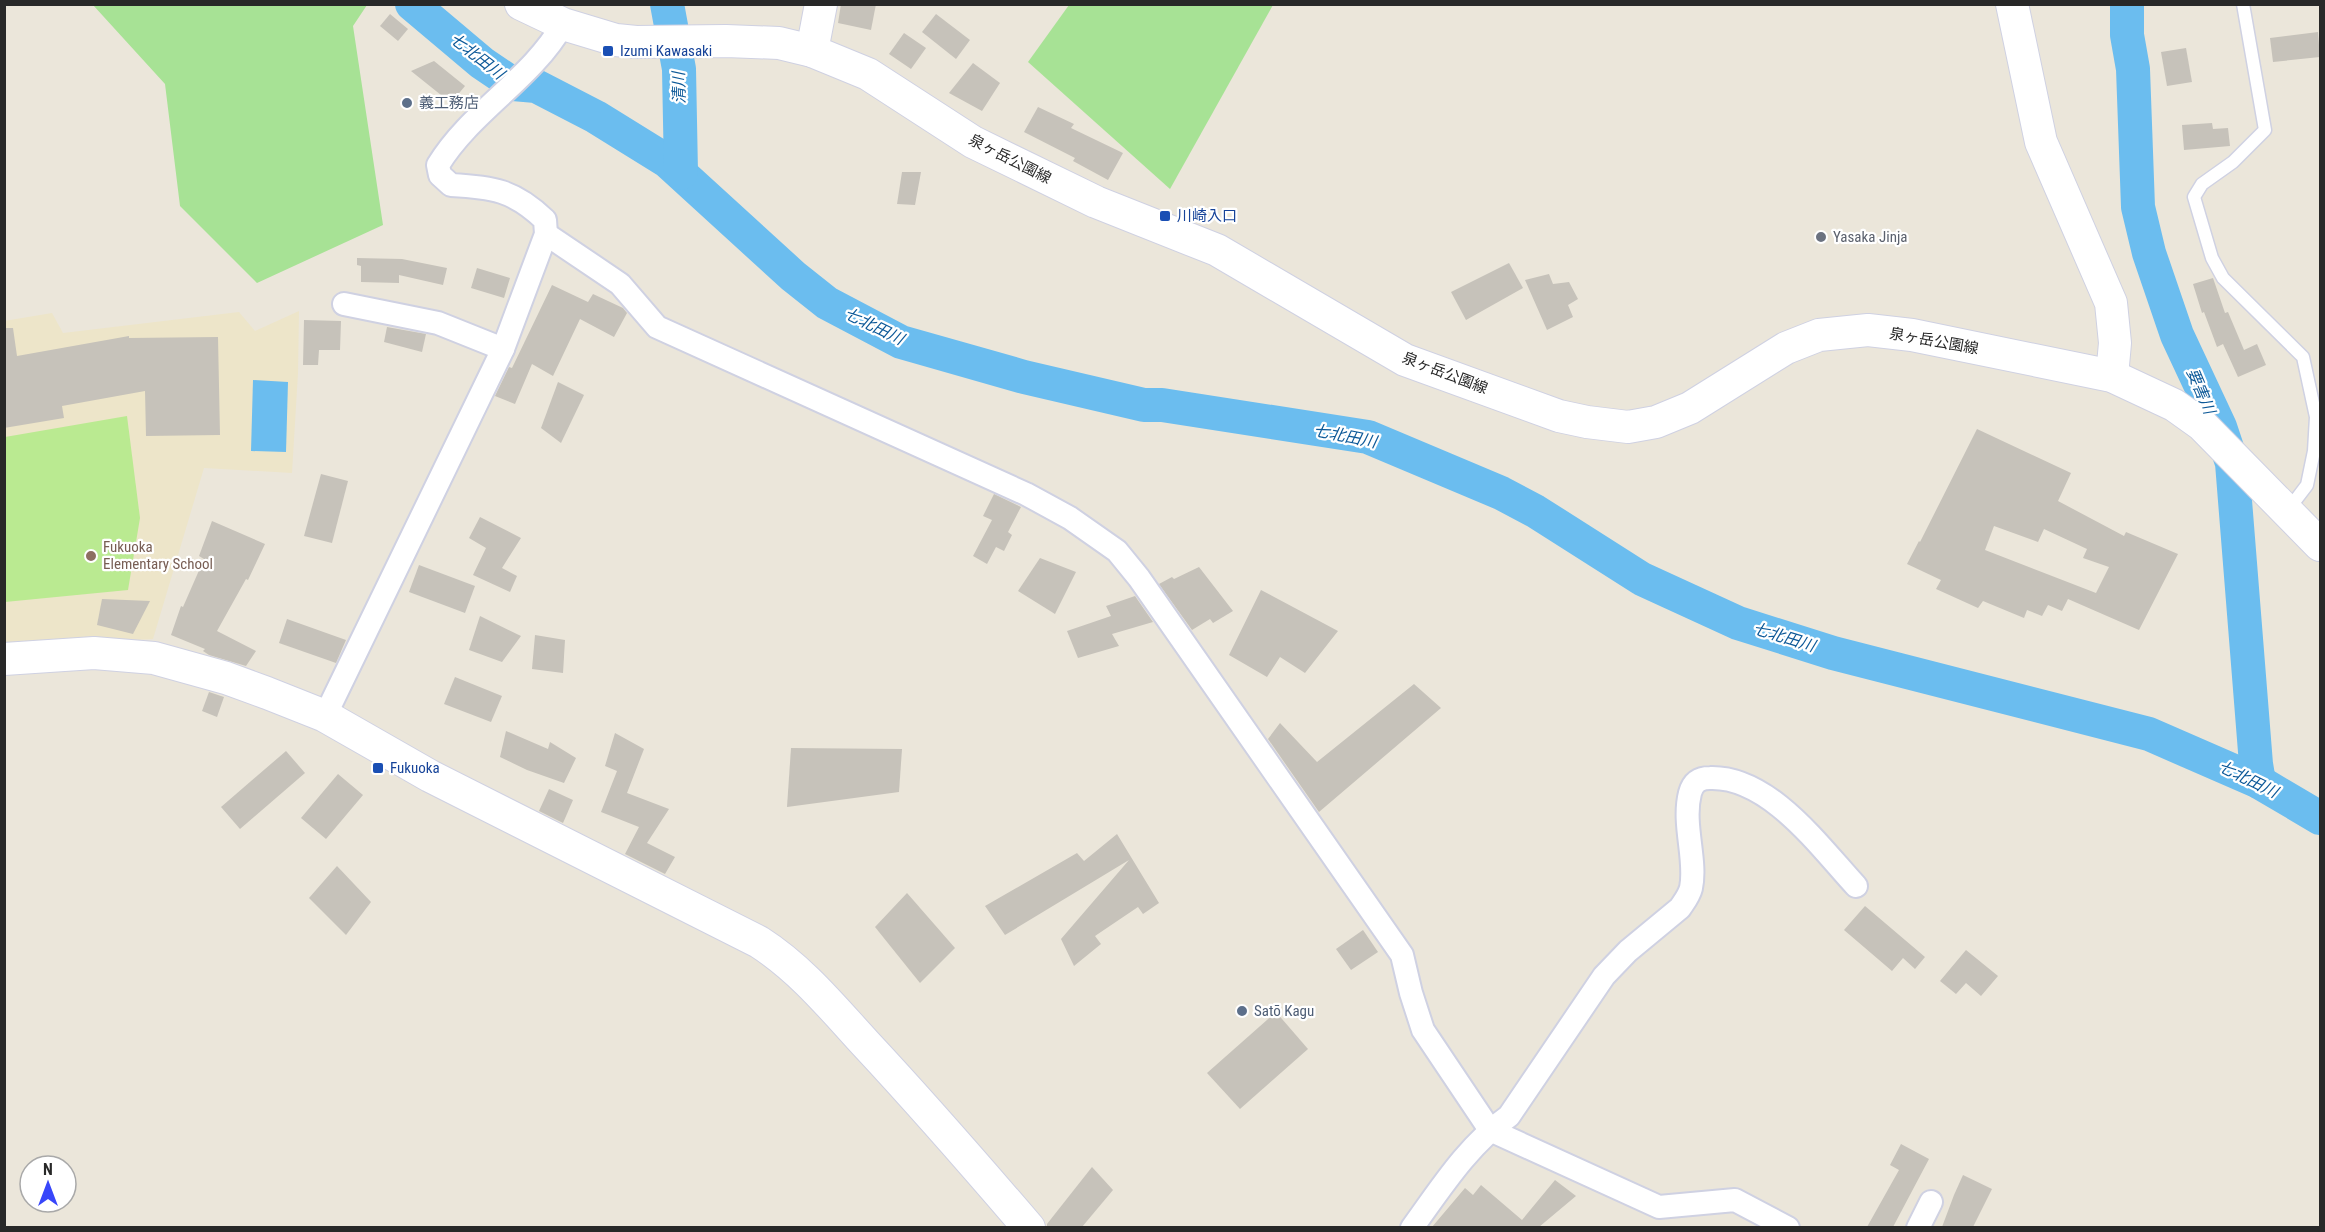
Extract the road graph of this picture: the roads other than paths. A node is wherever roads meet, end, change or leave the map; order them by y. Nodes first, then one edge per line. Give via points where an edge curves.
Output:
1 (521, 4) edge
2 (821, 4) edge
3 (2012, 4) edge
4 (2243, 4) edge
5 (557, 35) junction
6 (812, 51) junction
7 (546, 234) junction
8 (344, 304) dead end
9 (502, 349) junction
10 (2112, 376) junction
11 (2287, 512) junction
12 (2320, 545) edge
13 (4, 659) edge
14 (325, 716) junction
15 (1856, 886) dead end
16 (1490, 1130) junction
17 (1931, 1202) dead end
18 (1029, 1227) edge
19 (1412, 1227) edge
20 (1788, 1227) edge
21 (1918, 1227) edge

1 - 5 main road, 泉ヶ岳公園線
2 - 6 main road
3 - 10 main road via 2041,142 2111,303 2115,343
4 - 11 lane via 2265,130 2233,162 2202,184 2194,197 2212,258 2223,278 2303,357 2316,417 2314,451 2307,485
5 - 6 main road, 泉ヶ岳公園線 via 636,42 779,44
5 - 7 street via 438,165 440,175 451,185 505,192 534,210 545,220
6 - 10 main road, 泉ヶ岳公園線 via 868,74 973,142 1096,202 1217,250 1405,360 1559,416 1628,427 1656,422 1690,408 1786,348 1819,335 1868,330 1912,335
7 - 9 street
7 - 16 street via 620,284 657,327 1026,494 1070,518 1117,551 1402,955 1423,1030
8 - 9 street via 438,323
9 - 14 street
10 - 11 main road, 泉ヶ岳公園線 via 2174,405 2202,425
11 - 12 main road, 泉ヶ岳公園線
13 - 14 main road via 94,653 154,658 226,678
14 - 18 main road via 430,776 733,927 781,956 918,1099
15 - 16 street via 1771,800 1731,778 1698,780 1688,805 1691,886 1685,901 1604,976 1509,1116
16 - 19 street
16 - 20 street via 1659,1207 1735,1200
17 - 21 street

